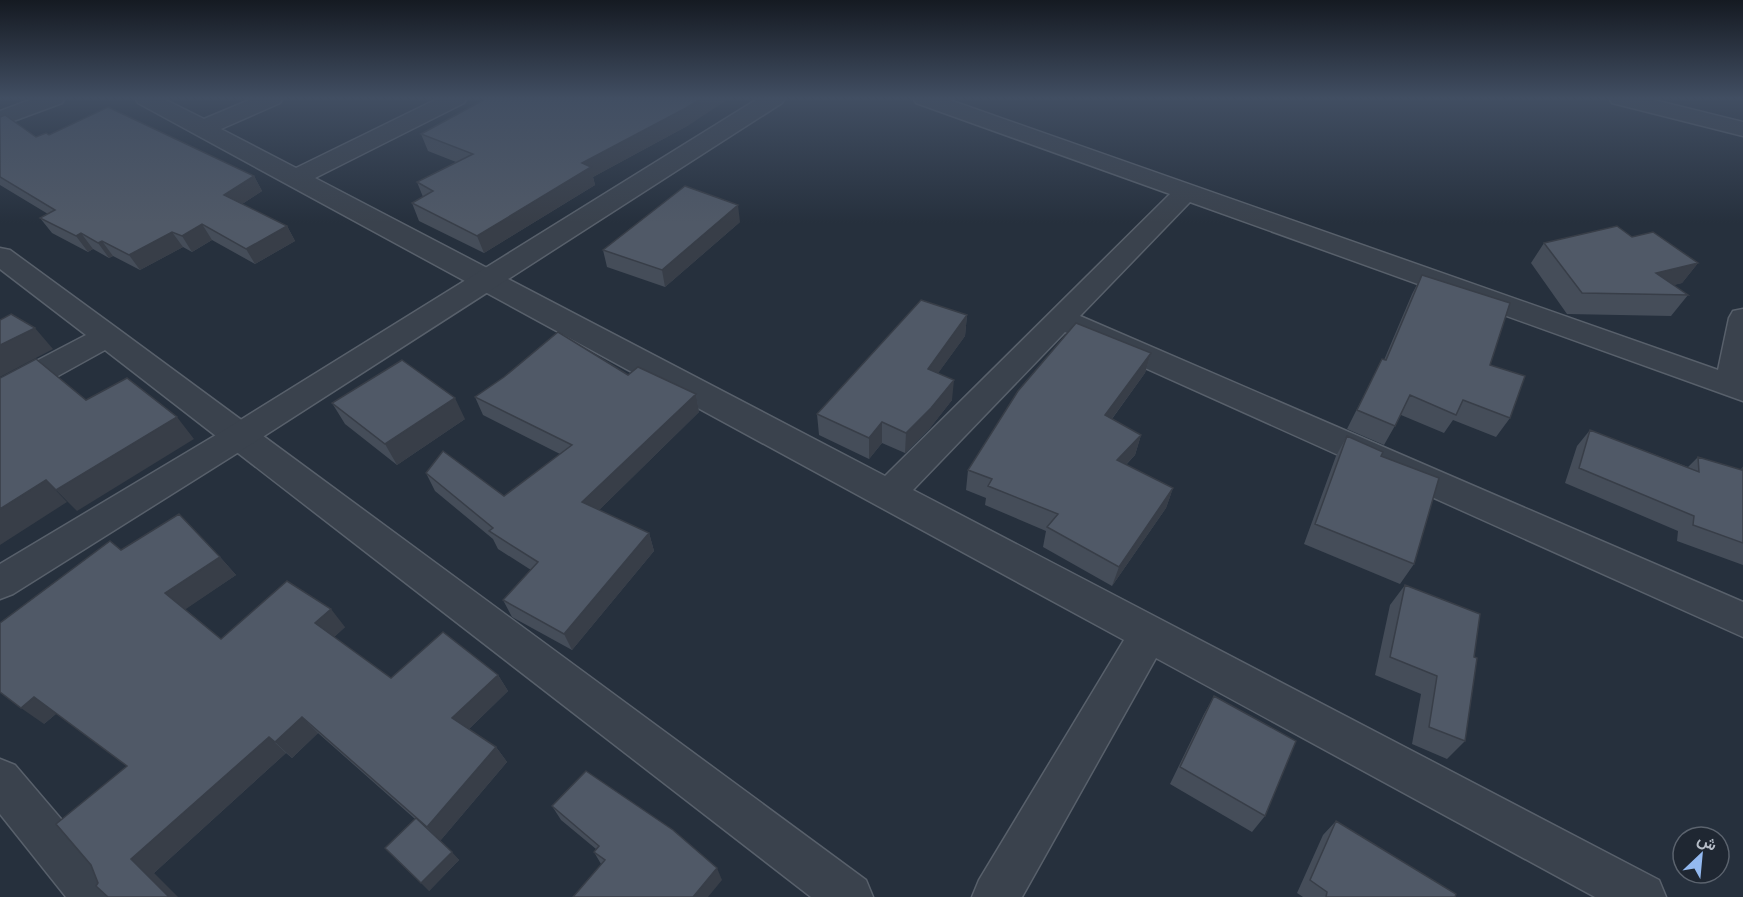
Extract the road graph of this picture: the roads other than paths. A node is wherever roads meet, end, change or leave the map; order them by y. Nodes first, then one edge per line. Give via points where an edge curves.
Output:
1 (226, 140) edge
2 (372, 140) edge
3 (707, 140) edge
4 (1042, 140) edge
5 (297, 177) junction
6 (1187, 191) junction
7 (0, 256) edge
8 (486, 279) junction
9 (1743, 318) edge
10 (1061, 319) junction
11 (108, 336) junction
12 (1737, 387) edge
13 (0, 394) edge
14 (238, 437) junction
15 (887, 495) junction
16 (0, 584) edge
17 (1743, 620) edge
18 (1148, 635) junction
19 (0, 780) edge
20 (96, 897) edge
21 (849, 897) edge
22 (996, 897) edge
23 (1642, 897) edge

1 - 5 street
2 - 5 street
3 - 8 street
4 - 6 street
5 - 8 street
6 - 10 street
6 - 12 street
7 - 11 street
8 - 14 street
8 - 15 street
9 - 12 street
10 - 15 street
10 - 17 street
11 - 13 street
11 - 14 street
14 - 16 street
14 - 21 street
15 - 18 street
18 - 22 street
18 - 23 street
19 - 20 street

